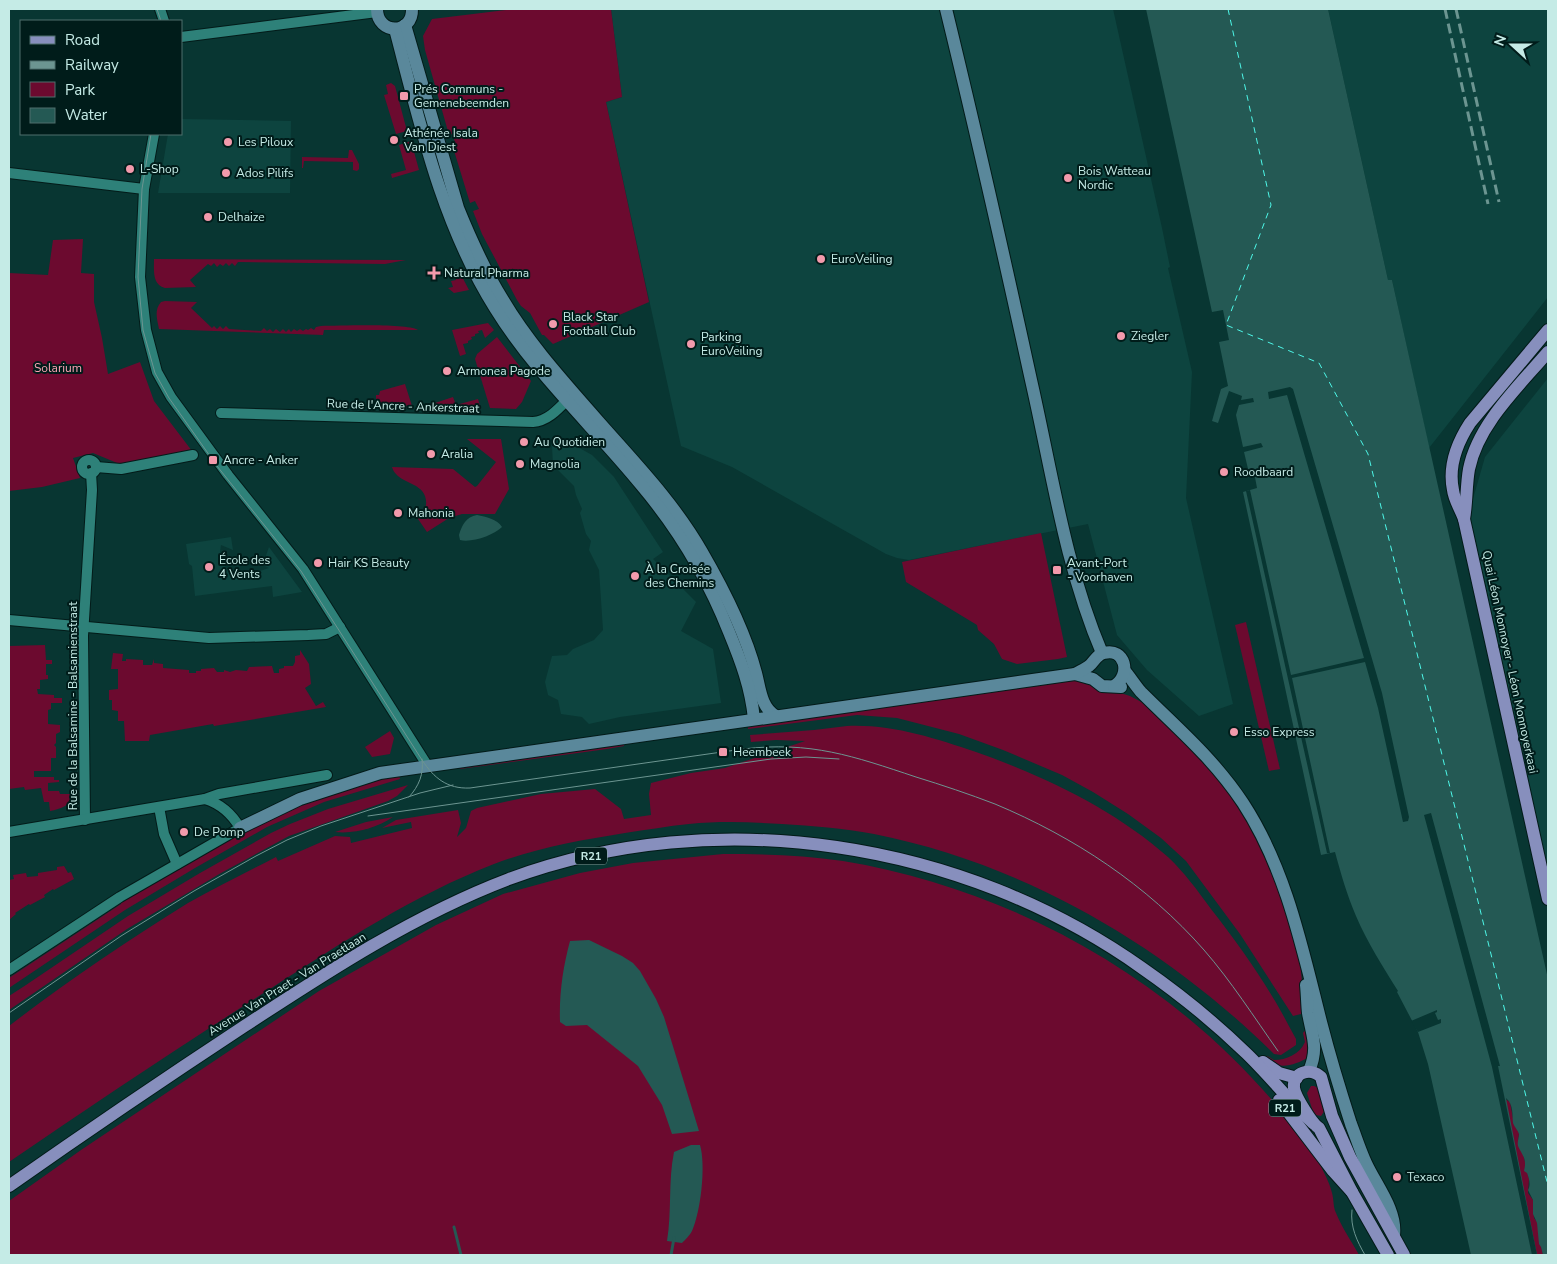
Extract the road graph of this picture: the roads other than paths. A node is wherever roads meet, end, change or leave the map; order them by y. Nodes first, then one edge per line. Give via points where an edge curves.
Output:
1 (413, 9) edge
2 (946, 9) edge
3 (377, 11) edge
4 (400, 27) junction
5 (182, 37) edge
6 (154, 135) edge
7 (9, 173) edge
8 (144, 189) junction
9 (1548, 330) edge
10 (1548, 352) edge
11 (571, 397) junction
12 (221, 413) dead end
13 (194, 455) dead end
14 (1464, 519) junction
15 (9, 620) edge
16 (83, 627) junction
17 (340, 627) junction
18 (1102, 653) junction
19 (1091, 664) junction
20 (1125, 671) junction
21 (1075, 674) junction
22 (1093, 679) junction
23 (1114, 686) junction
24 (1141, 691) junction
25 (776, 716) junction
26 (754, 719) junction
27 (427, 765) junction
28 (327, 775) dead end
29 (205, 799) junction
30 (158, 807) junction
31 (85, 820) junction
32 (240, 828) junction
33 (9, 832) edge
34 (177, 864) junction
35 (1548, 899) edge
36 (1302, 945) junction
37 (9, 970) edge
38 (1216, 1027) junction
39 (1309, 1071) junction
40 (1334, 1072) junction
41 (1297, 1078) junction
42 (1331, 1112) junction
43 (1316, 1125) junction
44 (9, 1186) edge
45 (1352, 1192) junction
46 (1394, 1235) junction
47 (1388, 1255) edge
48 (1404, 1255) edge

1 - 4 street via 411,18
2 - 18 street via 1065,538 1077,587
3 - 4 street via 381,23 387,27
3 - 5 street
4 - 11 street via 442,197 456,236 505,324
6 - 8 street
7 - 8 street
8 - 17 street via 141,294 157,372 228,475 294,557
9 - 14 main road via 1460,437 1452,472 1453,491
10 - 14 main road via 1488,424 1478,443 1469,468
11 - 12 street, Rue de l'Ancre - Ankerstraat via 547,418 533,422
11 - 25 street via 649,477 700,549 744,638 764,704
11 - 26 street via 643,486 691,554 720,610 742,666
13 - 16 street, Rue de la Balsamine - Balsamienstraat via 121,469 93,470
14 - 35 main road, Quai Léon Monnoyer - Léon Monnoyerkaai
15 - 16 street
16 - 17 street via 223,638 322,634
16 - 31 street, Rue de la Balsamine - Balsamienstraat
17 - 27 street
18 - 19 street
18 - 20 street via 1121,658
19 - 21 street
19 - 22 street
20 - 23 street via 1120,683
20 - 24 street
21 - 22 street
21 - 25 street
22 - 23 street via 1102,686
23 - 24 street
24 - 36 street via 1202,750 1244,805 1281,880
25 - 26 street
26 - 27 street
27 - 32 street via 380,773 320,791
28 - 29 street
29 - 30 street
29 - 32 street via 228,812
30 - 31 street
30 - 34 street via 164,834
31 - 33 street
32 - 34 street
34 - 37 street via 120,897
36 - 39 street via 1315,1048
36 - 40 street
38 - 41 main road, Avenue Van Praet - Van Praetlaan / R21 via 1241,1041 1273,1070
38 - 43 main road, Avenue Van Praet - Van Praetlaan
38 - 44 main road, Avenue Van Praet - Van Praetlaan / R21 via 1154,976 1092,936 1038,907 942,871 870,853 788,842 706,841 625,849 565,862 506,881 432,914 368,948 308,984
38 - 45 main road, Avenue Van Praet - Van Praetlaan / R21
39 - 41 main road
39 - 42 main road via 1321,1077
40 - 42 street
40 - 46 street via 1362,1156 1394,1222
41 - 43 main road via 1295,1091
42 - 43 main road via 1327,1127
42 - 46 main road via 1350,1157
43 - 45 main road
45 - 47 main road, Avenue Van Praet - Van Praetlaan / R21
46 - 48 main road

